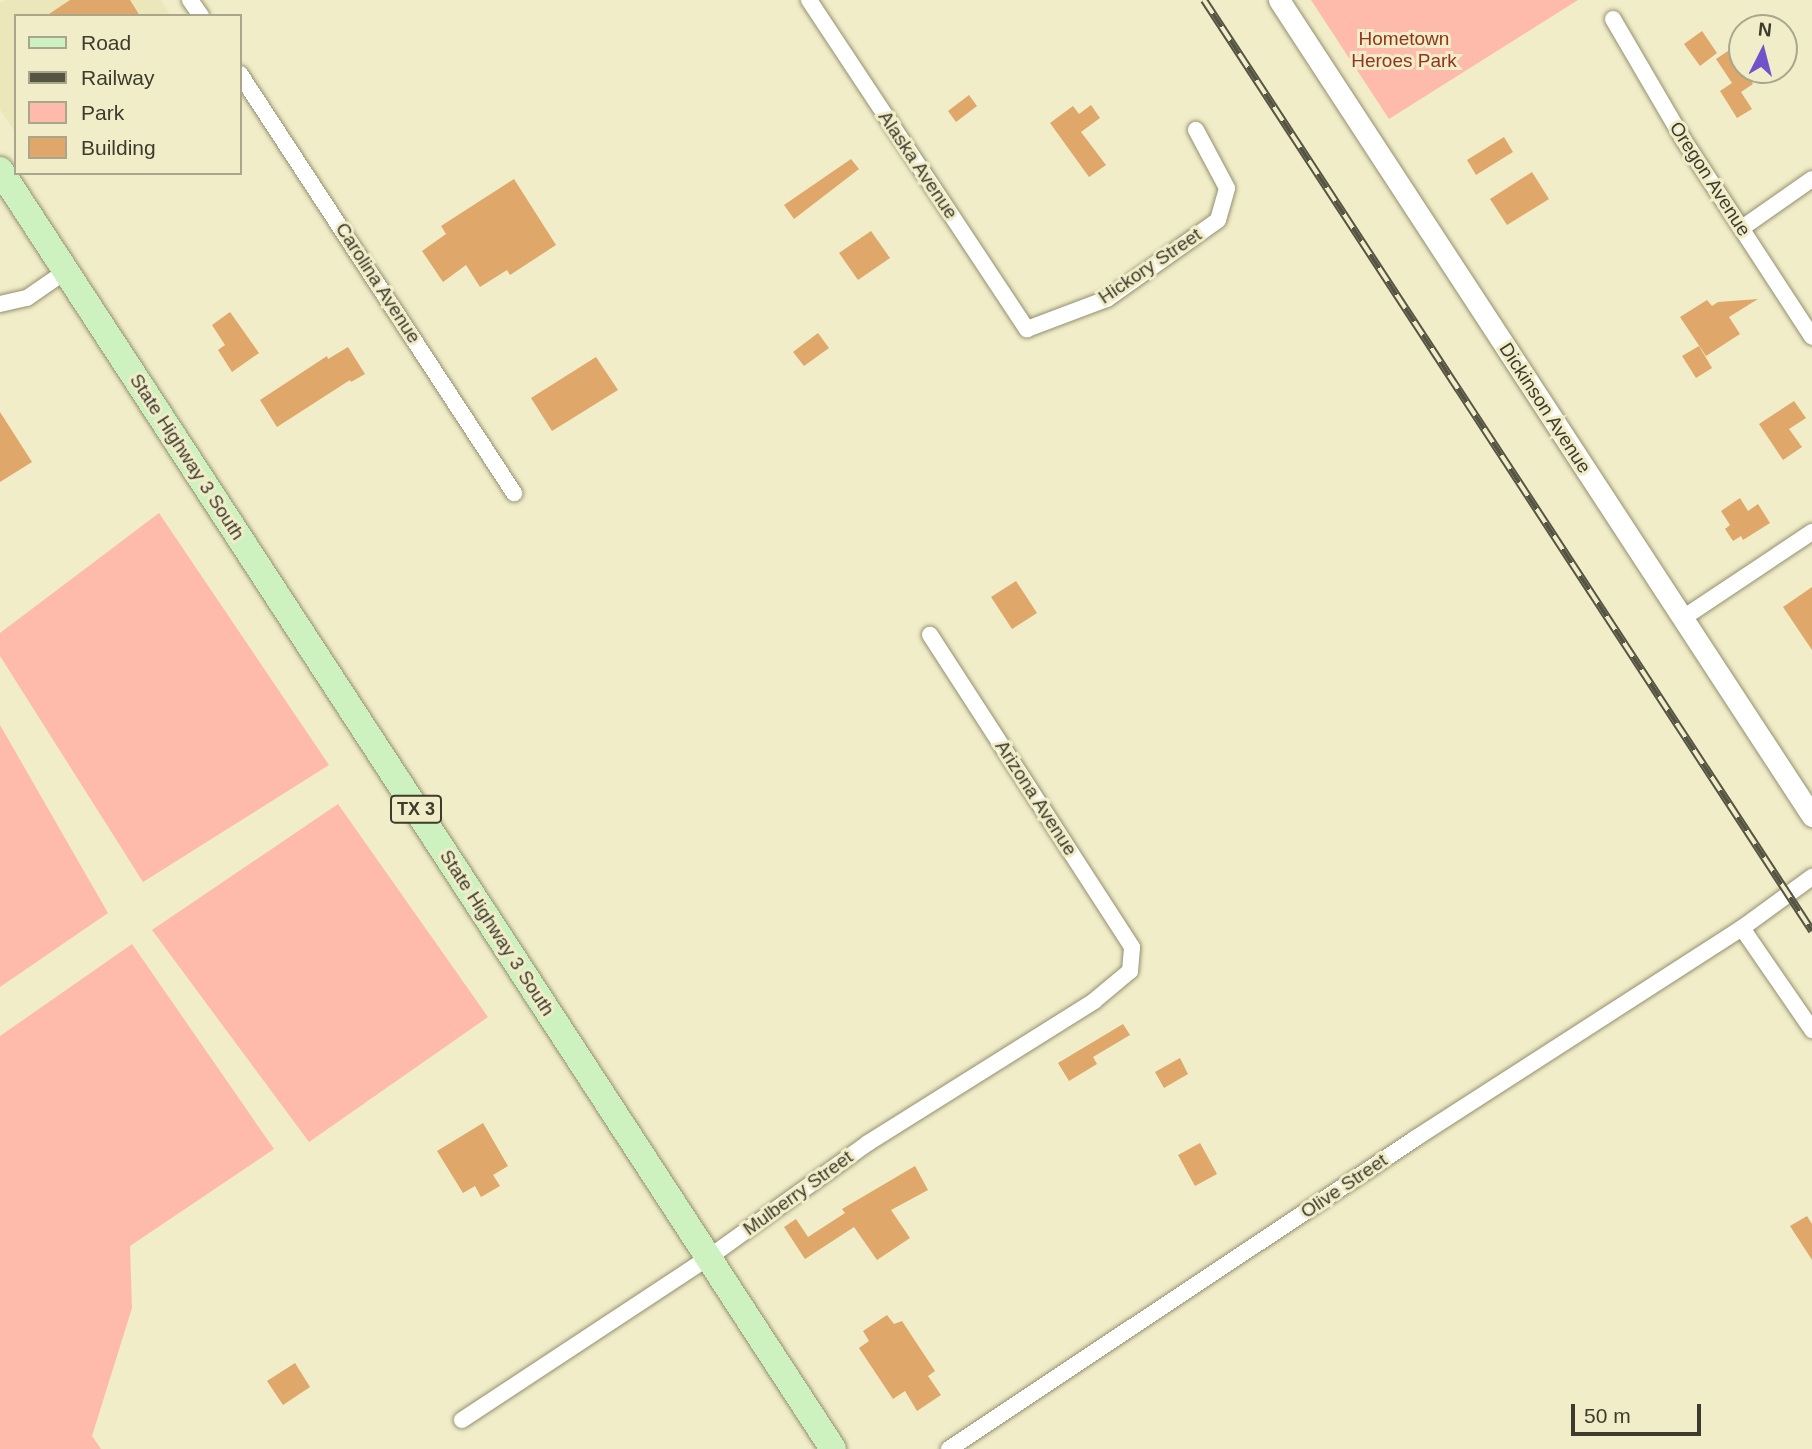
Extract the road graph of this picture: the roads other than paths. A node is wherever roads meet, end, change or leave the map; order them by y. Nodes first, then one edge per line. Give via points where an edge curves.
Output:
1 (809, 0) edge
2 (1279, 0) edge
3 (1613, 19) dead end
4 (242, 77) edge
5 (1196, 130) dead end
6 (0, 170) edge
7 (1812, 179) edge
8 (1742, 228) junction
9 (66, 271) junction
10 (0, 304) edge
11 (1027, 330) joint
12 (1812, 337) edge
13 (514, 494) dead end
14 (1812, 532) edge
15 (1683, 618) junction
16 (930, 635) dead end
17 (1812, 816) edge
18 (1812, 877) edge
19 (1742, 928) junction
20 (1130, 964) joint
21 (1812, 1030) edge
22 (708, 1258) junction
23 (462, 1420) dead end
24 (832, 1449) edge
25 (949, 1449) edge

1 - 11 street, Alaska Avenue
2 - 15 street, Dickinson Avenue
3 - 8 street, Oregon Avenue
4 - 13 street, Carolina Avenue
5 - 11 street, Hickory Street via 1227,188 1218,220 1107,299
6 - 9 main road, State Highway 3 South / TX 3
7 - 8 street
8 - 12 street, Oregon Avenue
9 - 10 street via 27,298
9 - 22 main road, State Highway 3 South / TX 3
14 - 15 street
15 - 17 street, Dickinson Avenue
16 - 20 street, Arizona Avenue via 1132,947
18 - 19 street, Olive Street
19 - 21 street
19 - 25 street, Olive Street
20 - 22 street, Mulberry Street via 1130,971 1094,1001 868,1143
22 - 23 street, Mulberry Street
22 - 24 main road, State Highway 3 South / TX 3

